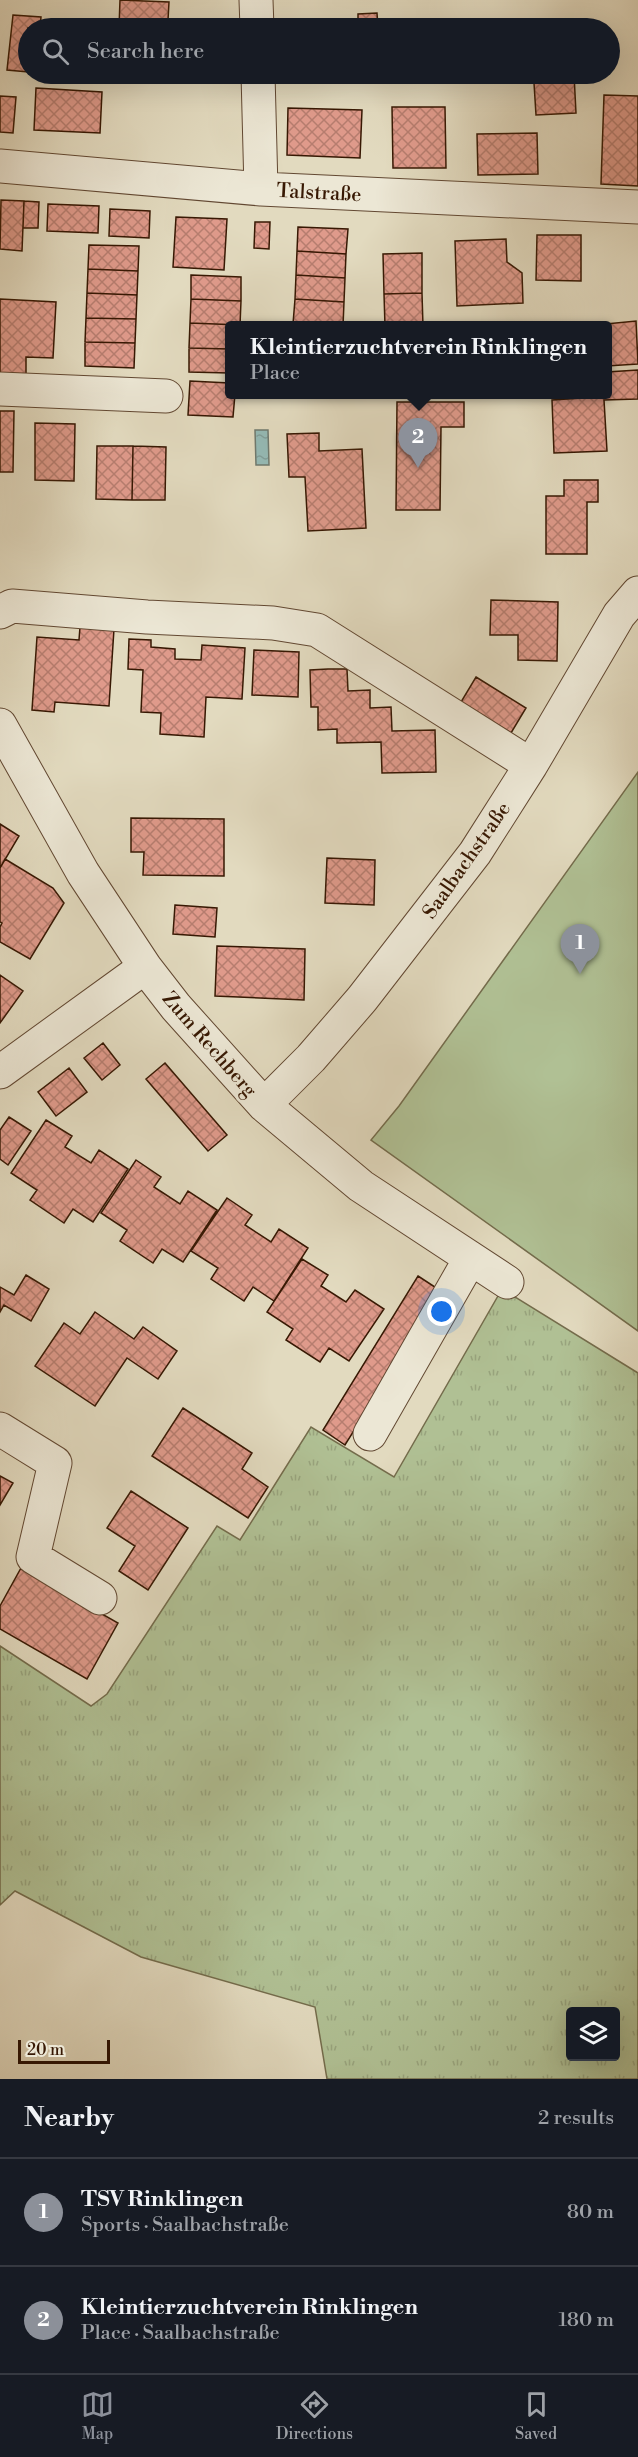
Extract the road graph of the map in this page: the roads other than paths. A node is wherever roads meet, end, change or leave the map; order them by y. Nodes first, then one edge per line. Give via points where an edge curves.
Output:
1 (256, 0) edge
2 (257, 18) edge
3 (258, 84) edge
4 (0, 166) edge
5 (261, 189) junction
6 (638, 207) edge
7 (0, 389) edge
8 (166, 396) dead end
9 (638, 593) edge
10 (0, 612) edge
11 (0, 725) edge
12 (531, 765) junction
13 (145, 967) junction
14 (0, 1071) edge
15 (264, 1105) junction
16 (470, 1259) junction
17 (507, 1282) dead end
18 (0, 1429) edge
19 (370, 1434) dead end
20 (100, 1598) dead end

1 - 2 street
3 - 5 street
4 - 5 street, Talstraße
5 - 6 street, Talstraße
7 - 8 street
9 - 12 street, Saalbachstraße via 619,615
10 - 12 street via 12,606 273,623 317,630
11 - 13 street, Zum Rechberg via 83,873
12 - 15 street, Saalbachstraße via 475,854 362,999
13 - 14 street
13 - 15 street, Zum Rechberg
15 - 16 street, Zum Rechberg via 361,1186
16 - 17 street, Zum Rechberg
16 - 19 street
18 - 20 street via 55,1462 33,1557

